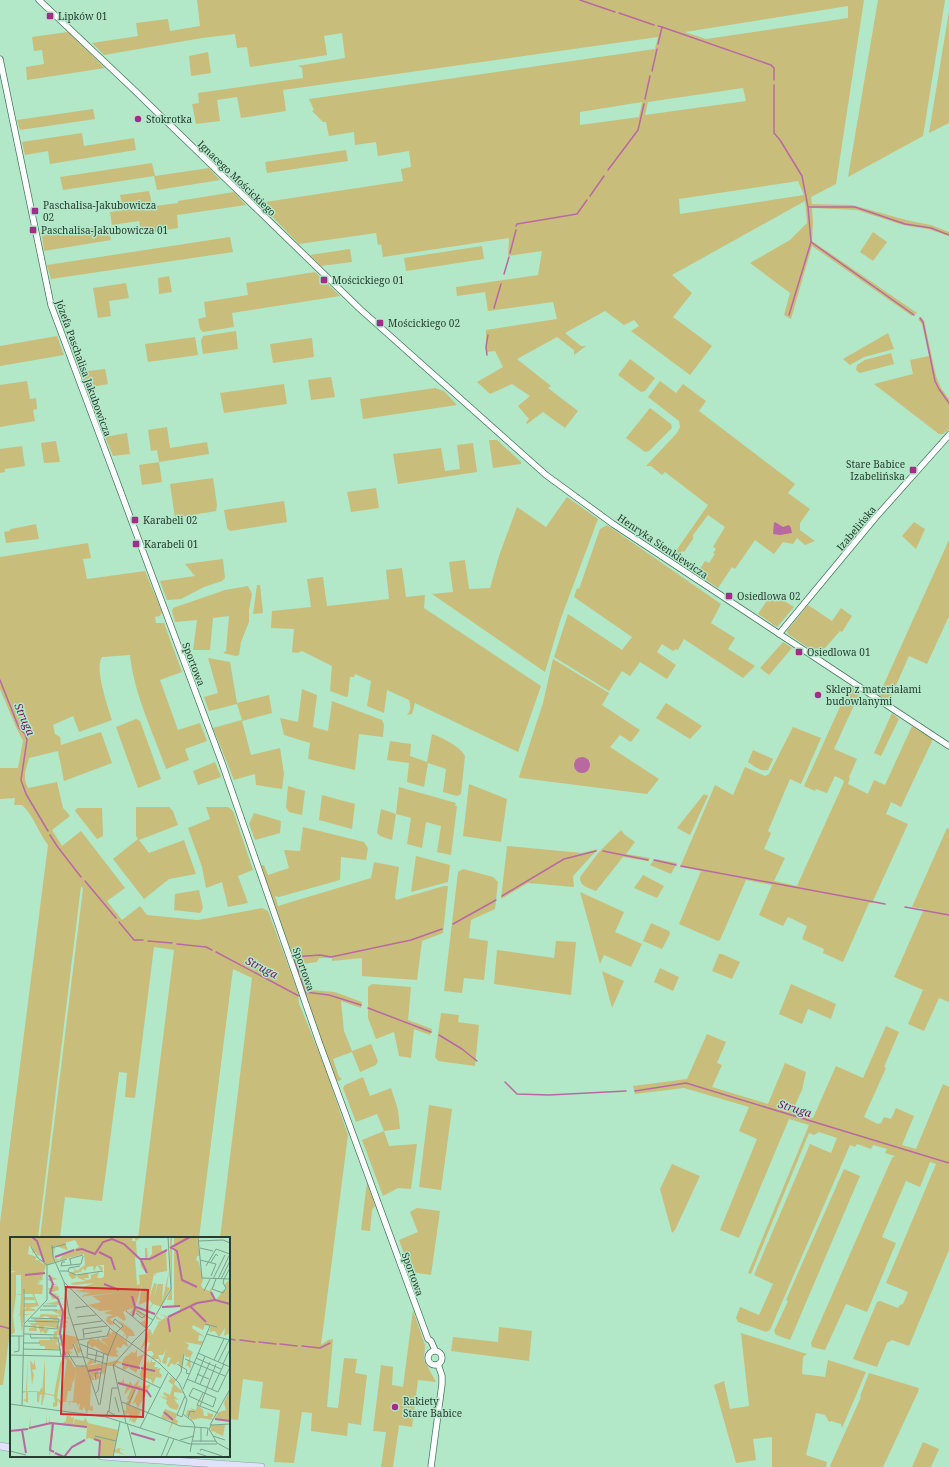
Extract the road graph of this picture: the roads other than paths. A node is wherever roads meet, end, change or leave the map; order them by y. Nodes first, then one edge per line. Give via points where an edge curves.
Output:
1 (39, 0) edge
2 (0, 59) edge
3 (388, 335) joint
4 (949, 436) edge
5 (162, 606) joint
6 (779, 634) junction
7 (949, 746) edge
8 (433, 1352) junction
9 (438, 1364) junction
10 (0, 1446) edge
11 (10, 1448) edge
12 (116, 1457) edge
13 (261, 1467) edge
14 (431, 1467) edge

1 - 3 street, Ignacego Mościckiego
2 - 5 street, Józefa Paschalisa Jakubowicza via 51,305
3 - 6 street, Henryka Sienkiewicza via 546,475 613,524
4 - 6 street, Izabelińska via 876,517
5 - 8 street, Sportowa via 222,763
6 - 7 street, Henryka Sienkiewicza
8 - 9 street via 439,1352 442,1356
8 - 9 street via 428,1356 429,1362
9 - 14 street via 442,1384
10 - 11 main road
12 - 13 main road

